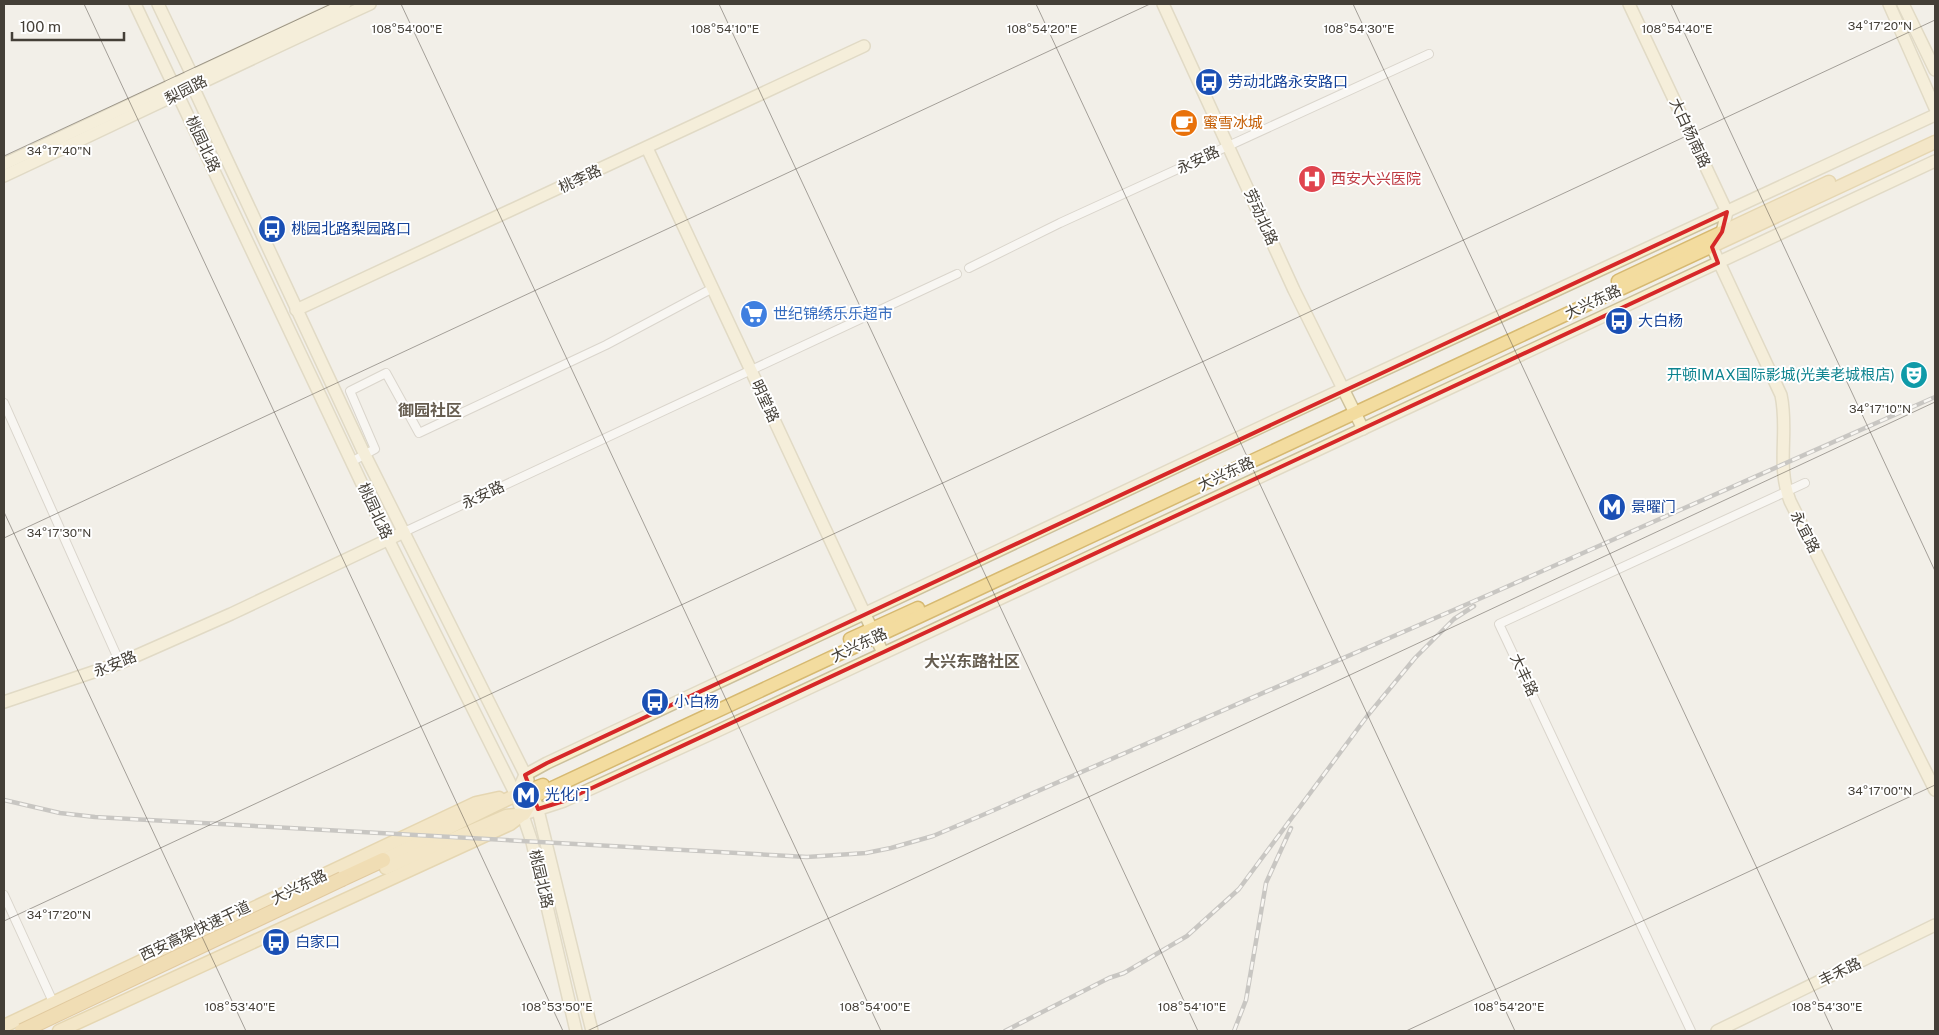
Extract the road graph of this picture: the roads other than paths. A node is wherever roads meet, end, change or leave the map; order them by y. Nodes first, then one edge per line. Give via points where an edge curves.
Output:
1 (135, 4) edge
2 (158, 4) edge
3 (345, 4) edge
4 (370, 4) edge
5 (1163, 4) edge
6 (1629, 4) edge
7 (1889, 4) edge
8 (1903, 4) edge
9 (864, 46) dead end
10 (1429, 54) dead end
11 (1935, 70) edge
12 (192, 75) junction
13 (193, 87) junction
14 (177, 89) junction
15 (1935, 108) edge
16 (1935, 115) edge
17 (1935, 133) edge
18 (1935, 142) edge
19 (1229, 146) junction
20 (647, 148) junction
21 (4, 156) edge
22 (16, 158) junction
23 (1935, 161) edge
24 (4, 164) edge
25 (4, 176) edge
26 (1727, 212) junction
27 (1722, 232) junction
28 (1712, 247) junction
29 (1718, 263) junction
30 (969, 268) dead end
31 (957, 274) dead end
32 (713, 288) junction
33 (296, 310) junction
34 (751, 369) junction
35 (1343, 389) junction
36 (4, 403) edge
37 (1354, 410) junction
38 (1363, 428) junction
39 (365, 454) junction
40 (351, 462) junction
41 (1805, 483) dead end
42 (1786, 492) junction
43 (404, 532) junction
44 (389, 541) junction
45 (865, 614) junction
46 (874, 633) junction
47 (884, 653) junction
48 (120, 663) junction
49 (4, 701) edge
50 (525, 775) junction
51 (1935, 790) edge
52 (534, 793) junction
53 (516, 795) junction
54 (538, 809) junction
55 (524, 814) junction
56 (384, 864) junction
57 (344, 883) junction
58 (4, 895) edge
59 (1935, 925) edge
60 (58, 1002) junction
61 (4, 1026) edge
62 (69, 1029) edge
63 (22, 1031) edge
64 (40, 1031) edge
65 (576, 1031) edge
66 (592, 1031) edge
67 (1691, 1031) edge
68 (1717, 1031) edge

1 - 14 main road, 桃园北路
2 - 12 main road, 桃园北路
3 - 12 main road, 梨园路
4 - 13 main road, 梨园路
5 - 19 main road, 劳动北路
6 - 26 main road, 大白杨南路
7 - 15 main road
8 - 11 main road
9 - 20 main road, 桃李路
10 - 19 street, 永安路
12 - 13 main road, 桃园北路
12 - 14 main road, 梨园路
13 - 14 main road, 梨园路
13 - 33 main road, 桃园北路
14 - 22 main road, 梨园路
14 - 25 main road, 梨园路
14 - 40 main road, 桃园北路
16 - 26 main road
17 - 27 main road, 大兴东路
18 - 28 main road, 大兴东路
19 - 30 street, 永安路
19 - 35 main road, 劳动北路
20 - 32 main road, 明堂路
20 - 33 main road, 桃李路
21 - 22 main road
22 - 24 main road, 梨园路
23 - 29 main road
26 - 27 main road
26 - 35 main road
27 - 28 main road
27 - 37 main road, 大兴东路
28 - 29 main road
28 - 37 main road, 大兴东路
29 - 38 main road
29 - 42 main road, 永宜路 via 1781,395 1784,411 1782,464
31 - 34 street, 永安路
32 - 34 main road, 明堂路
32 - 39 street via 606,345 419,433 386,373 350,391 375,450
33 - 39 main road, 桃园北路
34 - 43 street, 永安路
34 - 45 main road, 明堂路
35 - 37 main road, 劳动北路
35 - 45 main road
36 - 48 street
37 - 38 main road, 劳动北路
37 - 46 main road, 大兴东路
38 - 47 main road
39 - 40 street
39 - 43 main road, 桃园北路
40 - 44 main road, 桃园北路
41 - 42 street, 大丰路
42 - 51 main road, 永宜路
42 - 67 street, 大丰路 via 1499,624
43 - 44 main road, 永安路
43 - 50 main road, 桃园北路
44 - 48 main road, 永安路
44 - 53 main road, 桃园北路
45 - 46 main road, 明堂路
45 - 50 main road
46 - 47 main road, 明堂路
46 - 52 main road, 大兴东路
47 - 54 main road via 564,801
48 - 49 main road, 永安路
50 - 52 main road, 桃园北路
50 - 53 main road
52 - 53 main road, 大兴东路
52 - 54 main road, 桃园北路
52 - 55 main road, 大兴东路
53 - 55 main road, 桃园北路
53 - 56 main road, 大兴东路
53 - 60 main road, 大兴东路 via 476,803
54 - 55 main road
54 - 66 main road, 桃园北路
55 - 56 main road via 506,816
55 - 62 main road, 大兴东路 via 510,824
55 - 65 main road, 桃园北路
56 - 57 highway, 西安高架快速干道
57 - 63 highway, 西安高架快速干道, bridge
57 - 64 highway, 西安高架快速干道
58 - 60 street
59 - 68 main road, 丰禾路
60 - 61 main road, 大兴东路
60 - 62 main road

